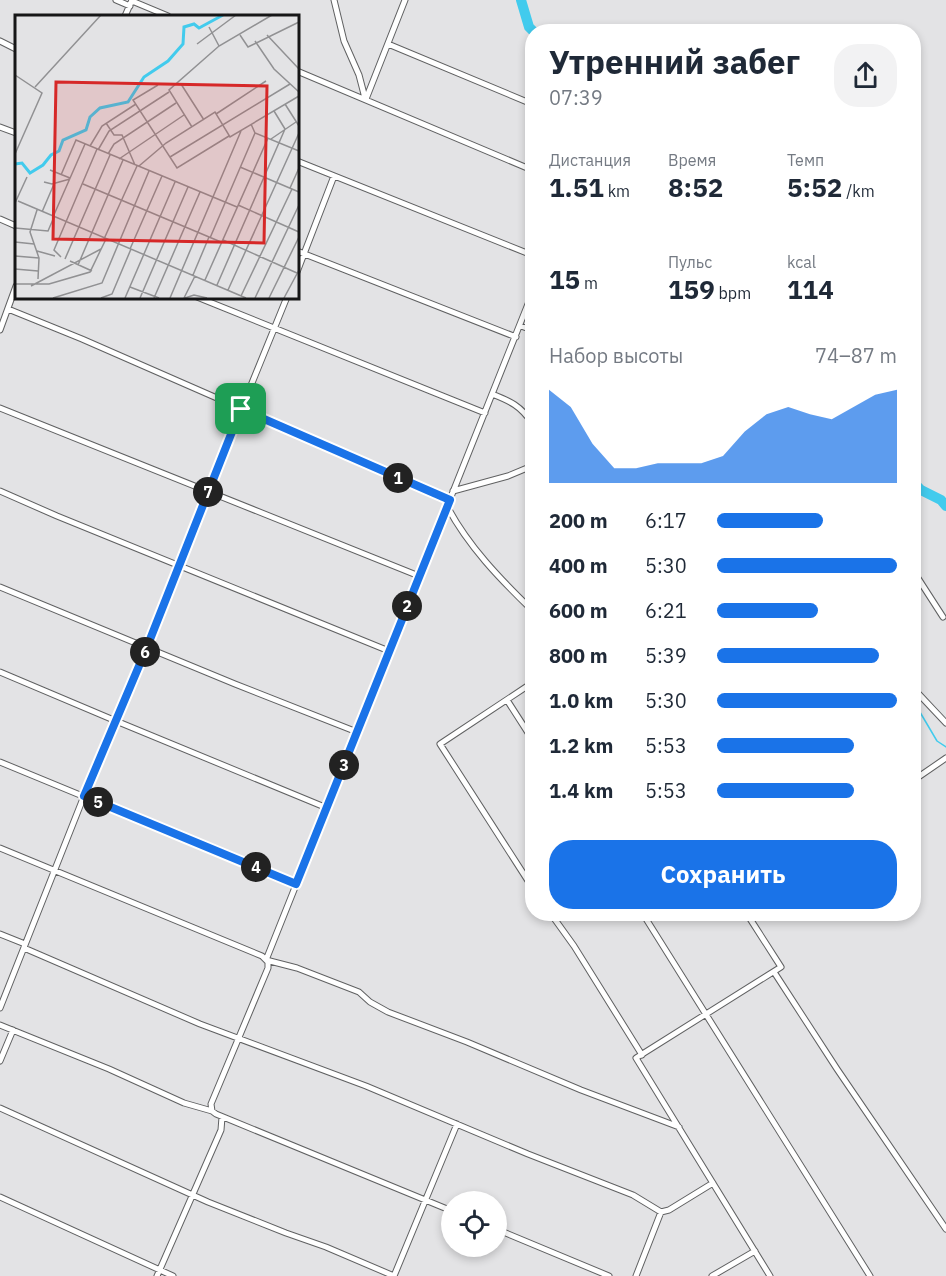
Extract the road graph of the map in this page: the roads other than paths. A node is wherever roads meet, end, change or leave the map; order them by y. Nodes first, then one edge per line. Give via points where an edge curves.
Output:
1 (116, 0) edge
2 (405, 0) edge
3 (333, 1) edge
4 (131, 2) edge
5 (165, 15) edge
6 (0, 41) edge
7 (388, 44) junction
8 (15, 48) edge
9 (298, 71) edge
10 (366, 99) junction
11 (525, 101) edge
12 (0, 127) edge
13 (15, 133) edge
14 (298, 161) edge
15 (525, 167) edge
16 (334, 176) junction
17 (0, 219) edge
18 (15, 226) edge
19 (298, 251) edge
20 (525, 252) edge
21 (304, 254) junction
22 (298, 269) edge
23 (15, 289) edge
24 (199, 298) edge
25 (287, 298) edge
26 (8, 309) junction
27 (525, 314) edge
28 (2, 319) edge
29 (521, 326) junction
30 (525, 327) edge
31 (274, 328) junction
32 (0, 330) edge
33 (516, 338) junction
34 (492, 394) junction
35 (0, 408) edge
36 (241, 409) junction
37 (525, 412) edge
38 (484, 413) junction
39 (525, 469) edge
40 (0, 491) edge
41 (208, 491) junction
42 (453, 491) junction
43 (450, 500) junction
44 (447, 506) junction
45 (179, 566) junction
46 (419, 576) junction
47 (921, 583) edge
48 (0, 587) edge
49 (525, 603) edge
50 (943, 617) dead end
51 (147, 647) junction
52 (389, 651) junction
53 (0, 672) edge
54 (525, 688) edge
55 (921, 696) edge
56 (507, 700) junction
57 (116, 721) junction
58 (946, 723) edge
59 (525, 728) edge
60 (357, 732) junction
61 (946, 758) edge
62 (0, 762) edge
63 (921, 775) edge
64 (84, 796) junction
65 (327, 808) junction
66 (0, 848) edge
67 (55, 870) junction
68 (525, 876) edge
69 (296, 884) junction
70 (556, 921) edge
71 (647, 921) edge
72 (752, 921) edge
73 (0, 934) edge
74 (25, 946) junction
75 (266, 960) junction
76 (774, 972) junction
77 (0, 1008) edge
78 (707, 1014) junction
79 (0, 1025) edge
80 (13, 1030) junction
81 (240, 1038) junction
82 (642, 1055) junction
83 (0, 1061) edge
84 (0, 1108) edge
85 (212, 1112) junction
86 (222, 1117) junction
87 (457, 1125) junction
88 (679, 1127) junction
89 (713, 1183) junction
90 (192, 1195) junction
91 (0, 1197) edge
92 (425, 1201) junction
93 (441, 1207) edge
94 (661, 1212) junction
95 (946, 1230) edge
96 (507, 1234) edge
97 (755, 1251) junction
98 (158, 1273) edge
99 (173, 1276) edge
100 (394, 1276) edge
101 (609, 1276) edge
102 (636, 1276) edge
103 (712, 1276) edge
104 (770, 1276) edge
105 (870, 1276) edge

1 - 4 street
2 - 7 street
3 - 10 street
4 - 5 street
6 - 8 street
7 - 10 street
7 - 11 street
9 - 10 street
10 - 15 street
12 - 13 street
14 - 16 street
16 - 20 street
16 - 21 street
17 - 18 street
19 - 21 street
21 - 22 street
21 - 33 street
23 - 26 street
24 - 31 street
25 - 31 street
26 - 28 street
26 - 36 street
27 - 29 street
28 - 32 street
29 - 30 street
29 - 33 street
31 - 36 street
31 - 38 street
33 - 34 street
34 - 37 street
34 - 38 street
35 - 41 street
36 - 41 street
36 - 43 street
38 - 42 street
39 - 42 street
40 - 45 street
41 - 45 street
41 - 46 street
42 - 43 street
43 - 44 street
44 - 46 street
44 - 49 street via 486,562
45 - 51 street
45 - 52 street
46 - 52 street
47 - 50 street
48 - 51 street
51 - 57 street
51 - 60 street
52 - 60 street
53 - 57 street
54 - 56 street
55 - 58 street
56 - 59 street
56 - 68 street via 440,744
57 - 64 street
57 - 65 street
60 - 65 street
61 - 63 street
62 - 64 street
64 - 67 street
64 - 69 street
65 - 69 street
66 - 67 street
67 - 74 street
67 - 75 street
69 - 75 street
70 - 82 street
71 - 78 street
72 - 76 street via 782,968
73 - 74 street
74 - 77 street
74 - 81 street
75 - 81 street via 268,968
75 - 88 street via 359,992 388,1012
76 - 78 street
76 - 95 street
78 - 82 street
78 - 105 street
79 - 80 street
80 - 83 street
80 - 85 street
81 - 85 street
81 - 87 street
82 - 88 street via 636,1058
84 - 90 street
85 - 86 street
86 - 90 street via 221,1130
86 - 92 street
87 - 92 street
87 - 94 street via 633,1195
88 - 89 street
89 - 94 street
89 - 97 street
90 - 98 street
90 - 100 street
91 - 98 street
92 - 93 street
92 - 100 street
94 - 102 street
96 - 101 street
97 - 103 street
97 - 104 street
98 - 99 street

